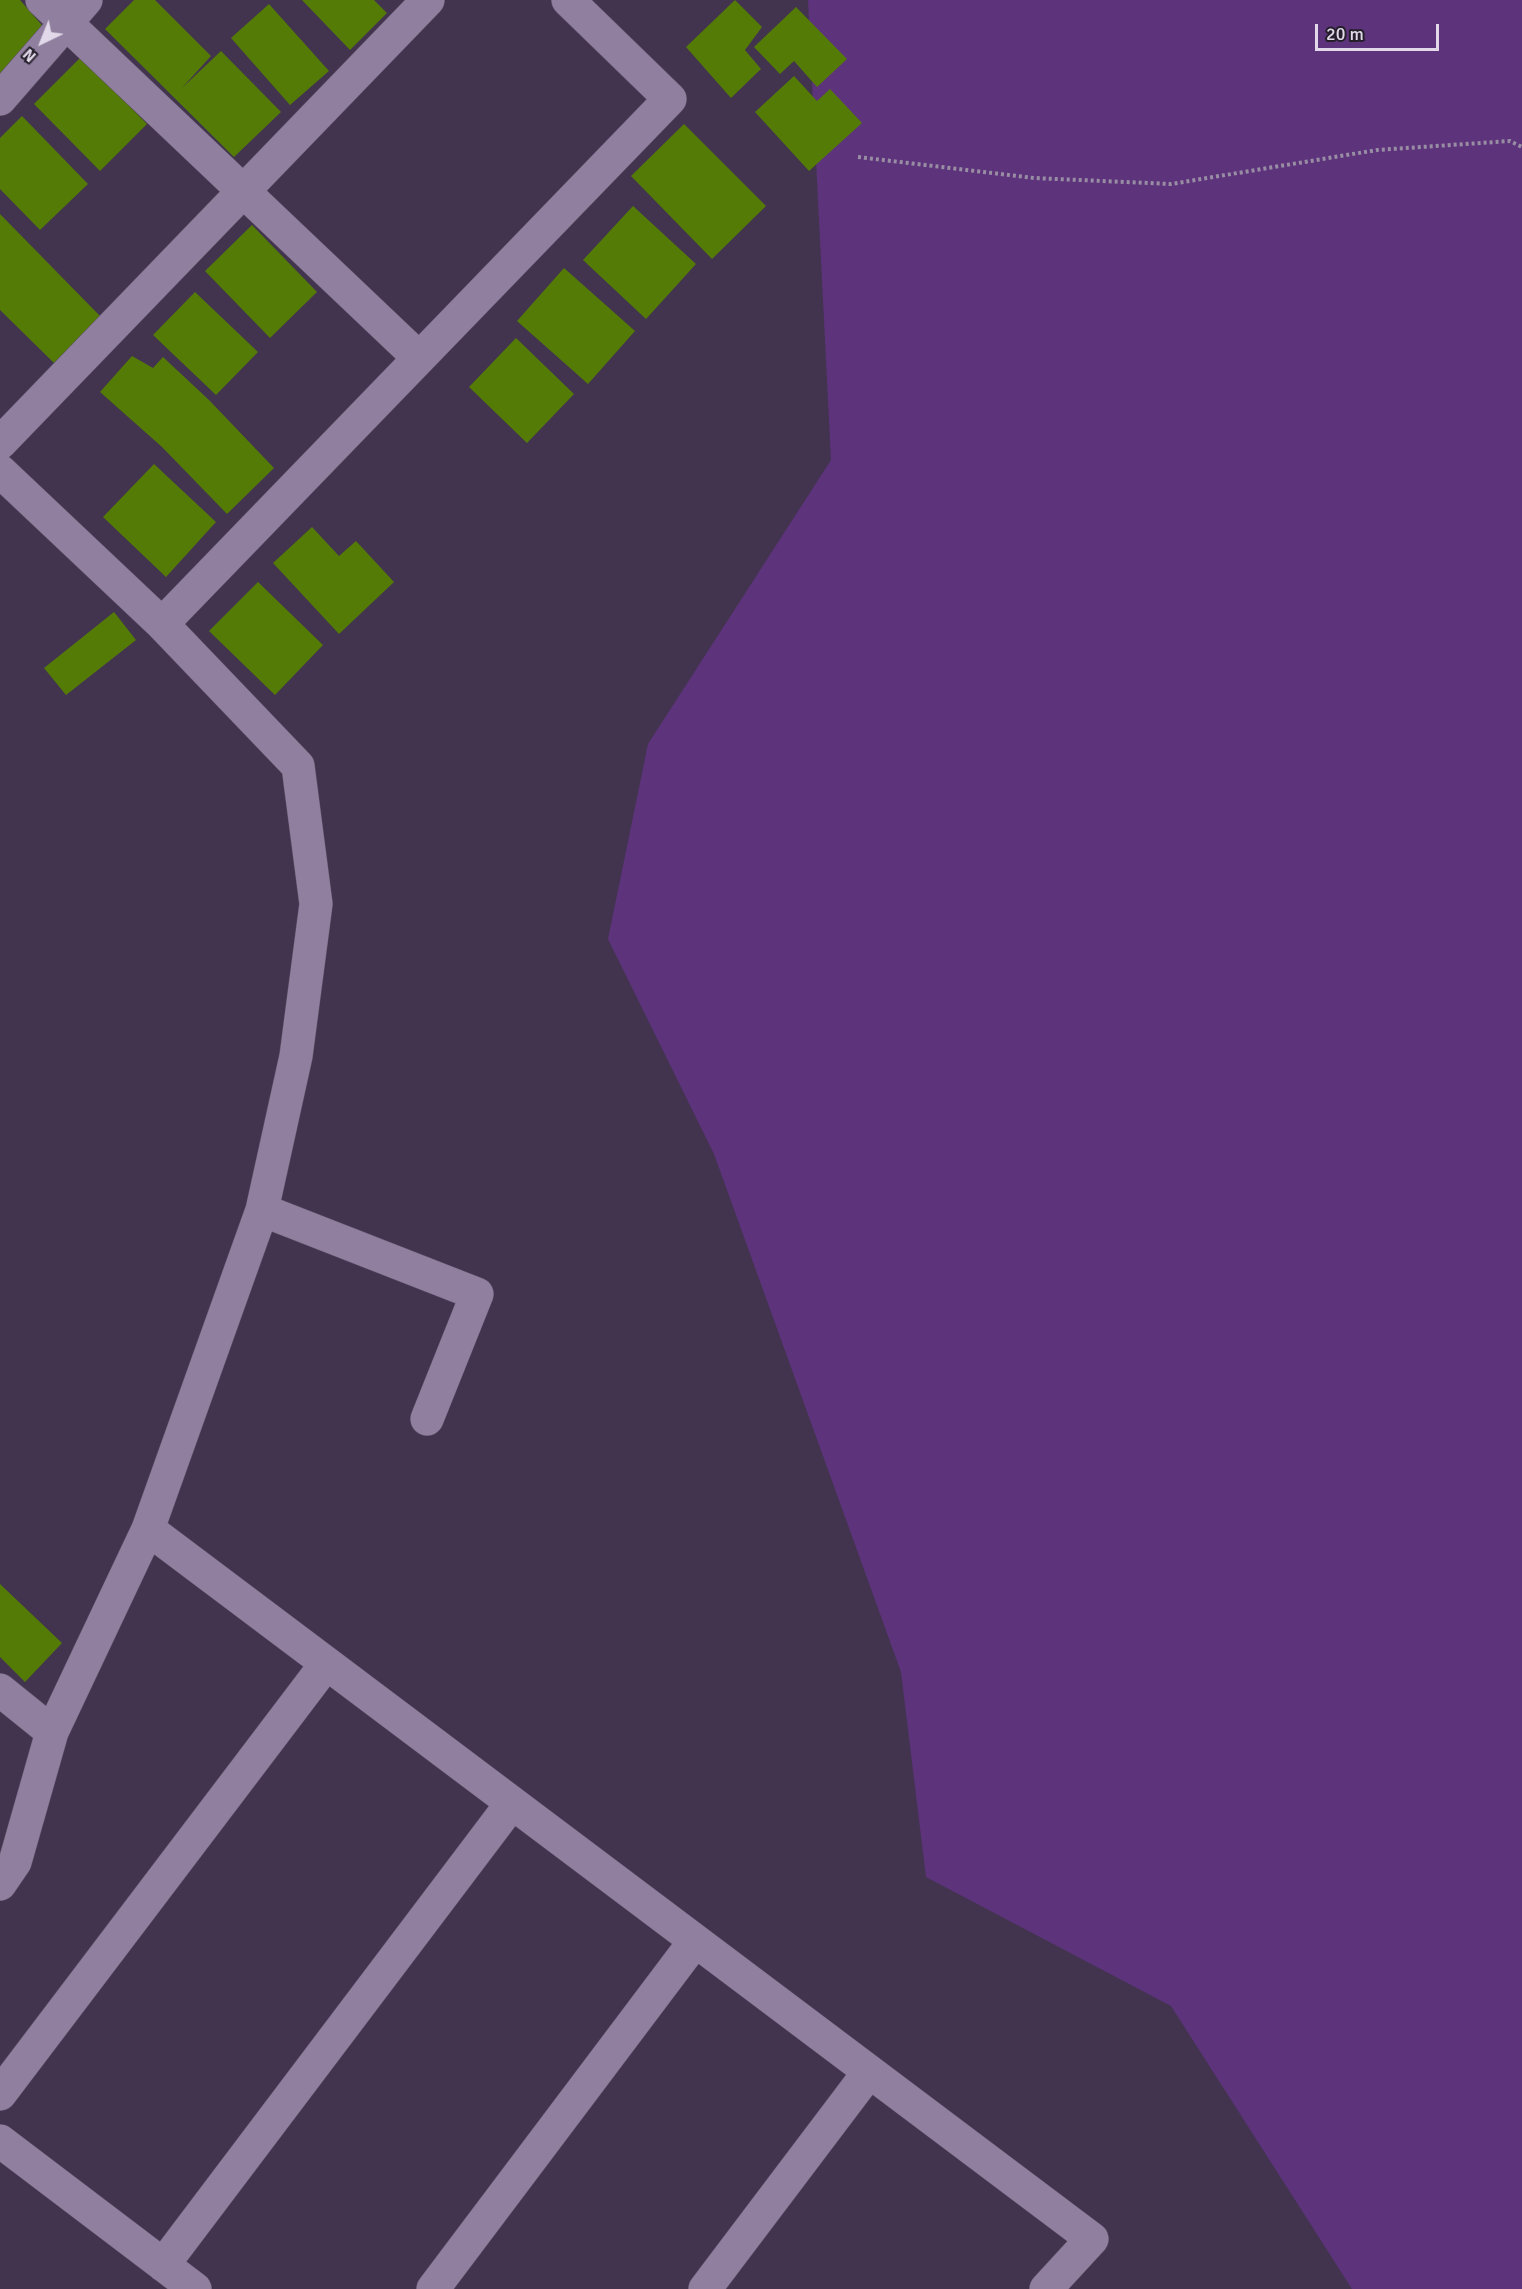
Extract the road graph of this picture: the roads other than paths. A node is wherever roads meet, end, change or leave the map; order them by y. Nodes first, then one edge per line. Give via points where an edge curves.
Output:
1 (42, 0) edge
2 (428, 0) edge
3 (568, 0) edge
4 (76, 11) edge
5 (0, 99) edge
6 (243, 190) junction
7 (419, 358) junction
8 (0, 443) edge
9 (0, 471) edge
10 (162, 624) junction
11 (262, 1210) junction
12 (428, 1419) dead end
13 (148, 1529) junction
14 (327, 1664) junction
15 (0, 1690) edge
16 (52, 1732) junction
17 (512, 1803) junction
18 (0, 1884) edge
19 (695, 1941) junction
20 (869, 2072) junction
21 (0, 2094) edge
22 (0, 2141) edge
23 (163, 2265) junction
24 (195, 2289) edge
25 (433, 2289) edge
26 (705, 2289) edge
27 (1046, 2289) edge

1 - 4 street
2 - 6 street
3 - 7 street via 670,99
4 - 5 street
4 - 6 street
6 - 7 street
6 - 8 street
7 - 10 street
9 - 10 street
10 - 11 street via 298,766 316,904 296,1056
11 - 12 street via 477,1294
11 - 13 street
13 - 14 street
13 - 16 street
14 - 17 street
14 - 21 street
15 - 16 street
16 - 18 street via 15,1862
17 - 19 street
17 - 23 street
19 - 20 street
19 - 25 street
20 - 26 street
20 - 27 street via 1092,2239
22 - 23 street
23 - 24 street

